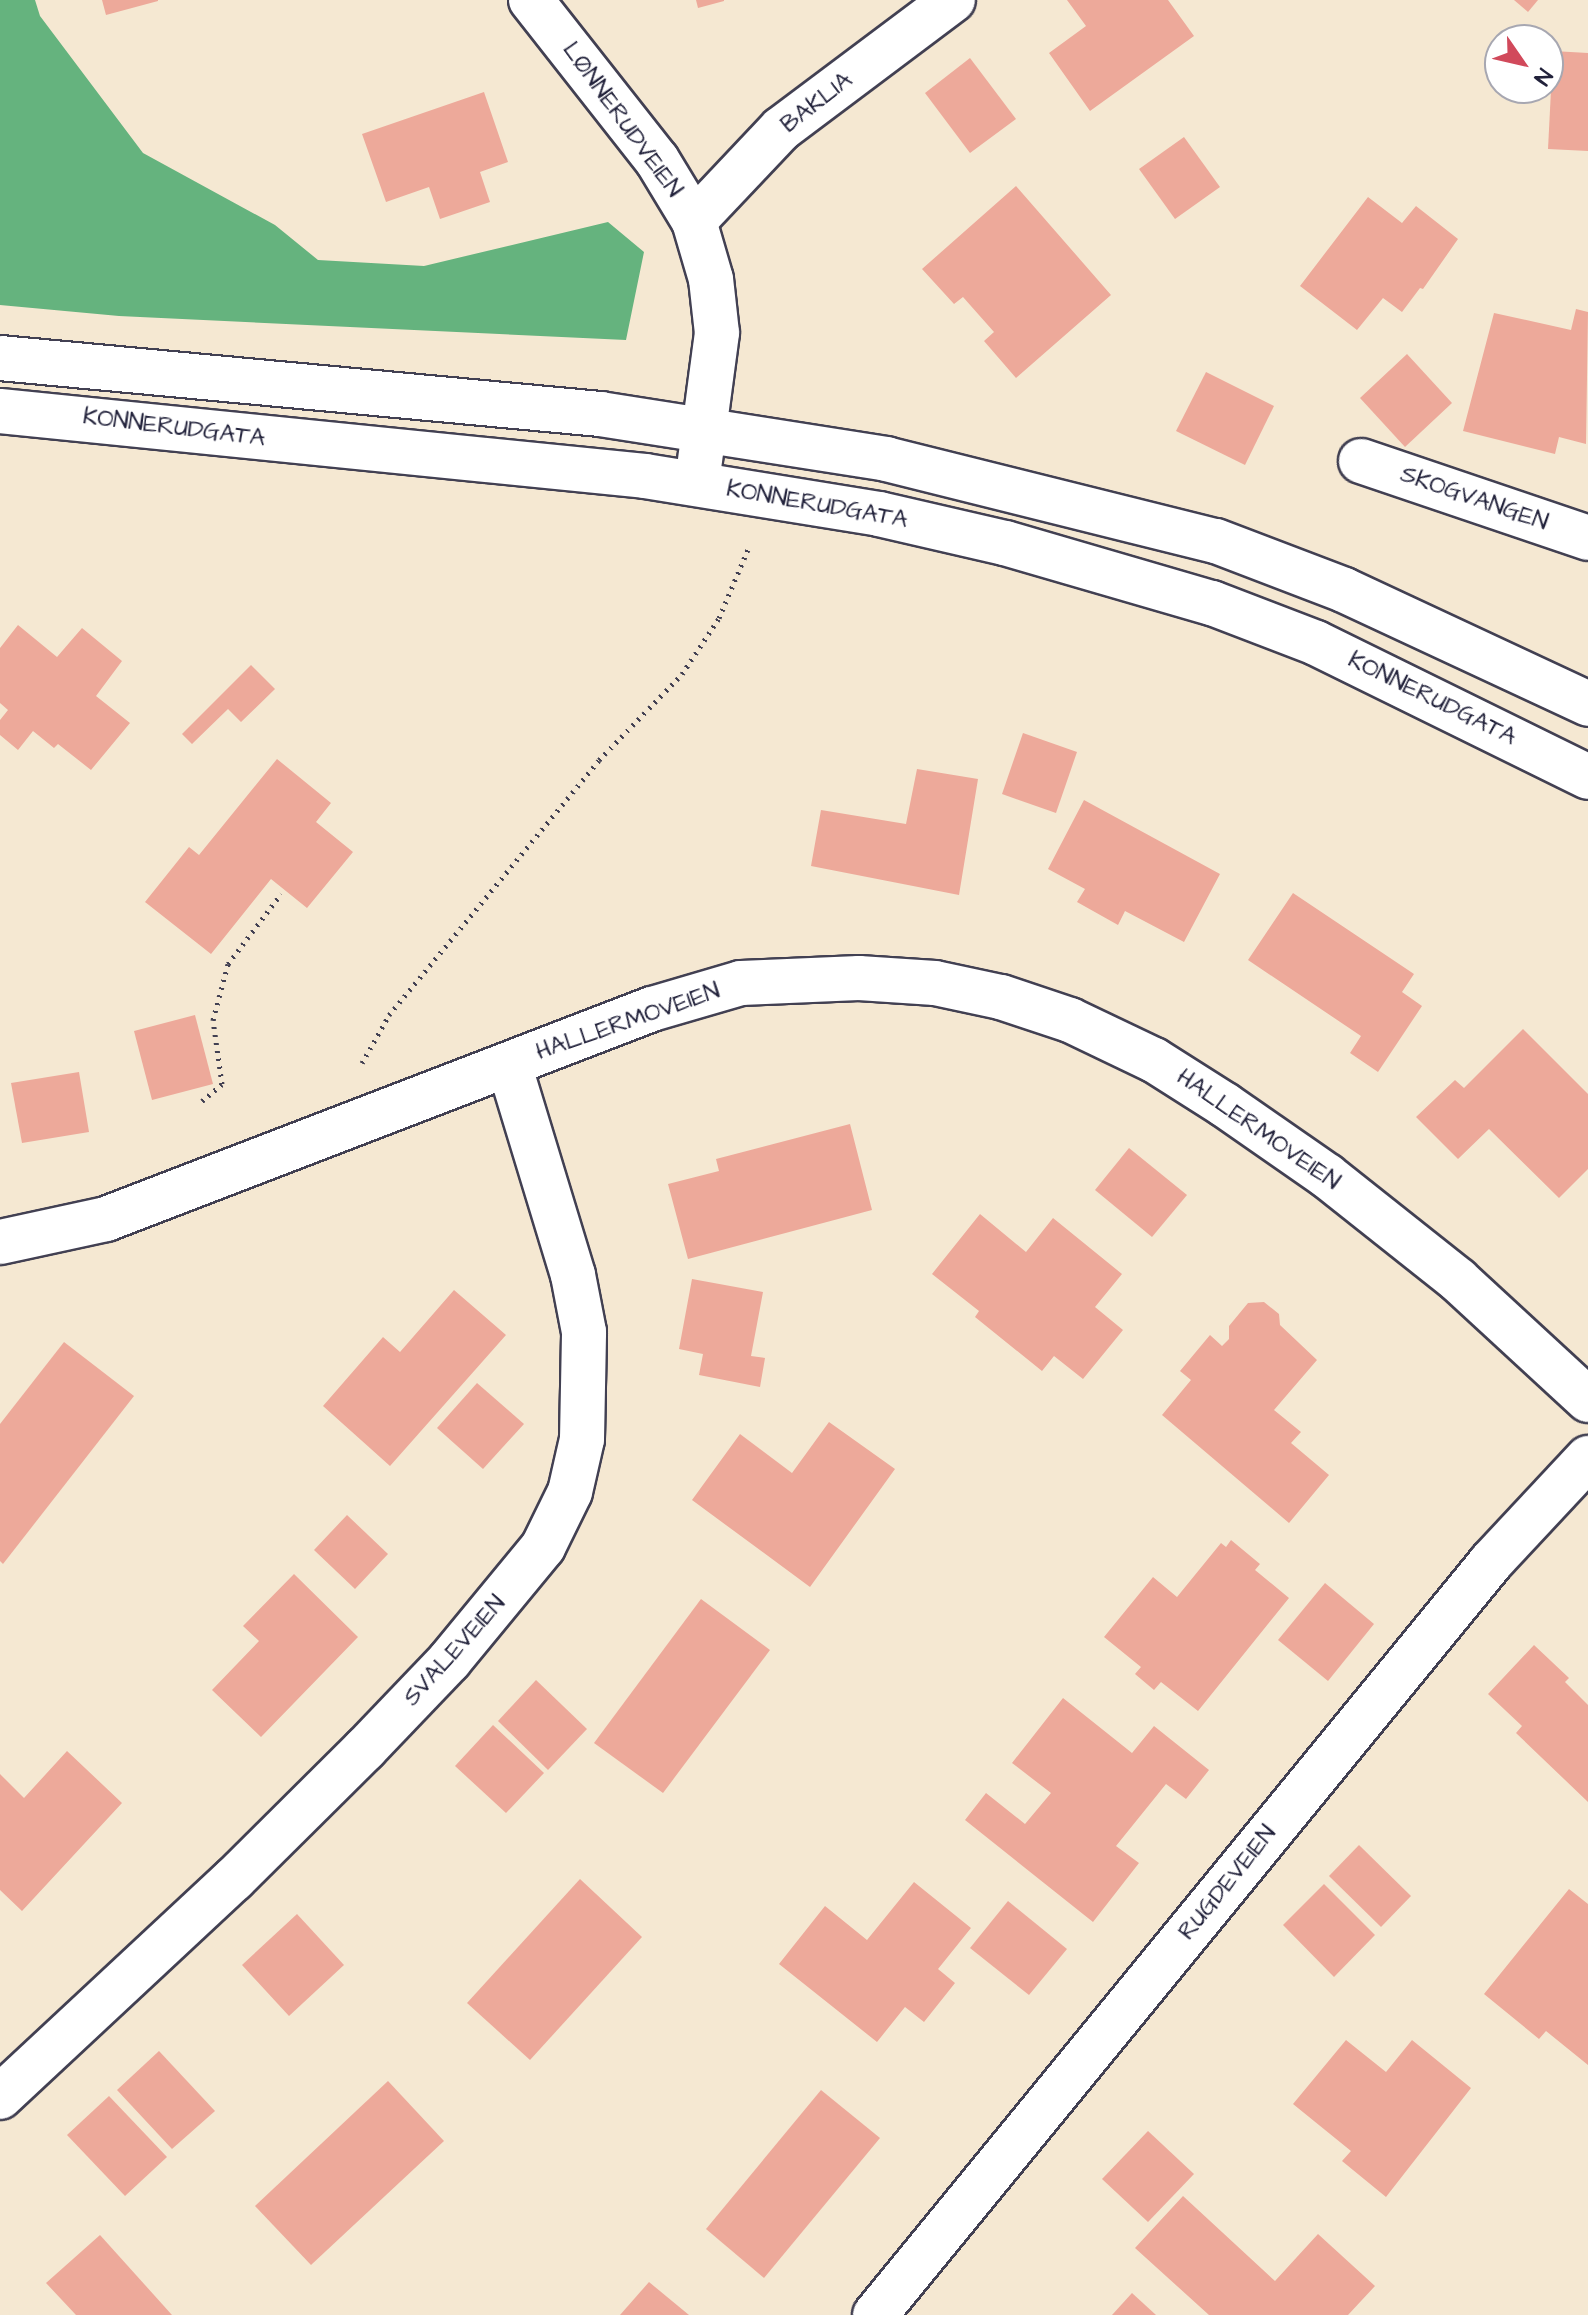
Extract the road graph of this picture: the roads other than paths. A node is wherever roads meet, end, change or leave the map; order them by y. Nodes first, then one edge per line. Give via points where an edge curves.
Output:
1 (531, 0) edge
2 (953, 0) edge
3 (694, 221) junction
4 (0, 358) edge
5 (0, 411) edge
6 (707, 430) junction
7 (1361, 461) dead end
8 (697, 483) junction
9 (1588, 538) edge
10 (1588, 704) edge
11 (1588, 777) edge
12 (509, 1065) junction
13 (0, 1242) edge
14 (1588, 1400) edge
15 (1588, 1458) edge
16 (0, 2097) edge
17 (875, 2315) edge

1 - 3 street, LØNNERUDVEIEN via 657,160
2 - 3 street, BAKLIA via 781,129
3 - 6 street, LØNNERUDVEIEN via 711,279 717,333
4 - 6 street via 318,385
5 - 8 street, KONNERUDGATA
6 - 8 street, LØNNERUDVEIEN
6 - 10 street via 886,459 1216,541 1344,590
7 - 9 street, SKOGVANGEN
8 - 11 street, KONNERUDGATA via 879,514 1005,543 1212,603 1316,643
12 - 13 street, HALLERMOVEIEN via 106,1219
12 - 14 street, HALLERMOVEIEN via 652,1009 741,983 859,978 935,983 1001,997 1126,1046 1225,1105 1327,1176 1446,1270
12 - 16 street, SVALEVEIEN via 573,1275 584,1332 582,1439 570,1492 543,1547 449,1661 365,1749
15 - 17 street, RUGDEVEIEN via 1492,1561

